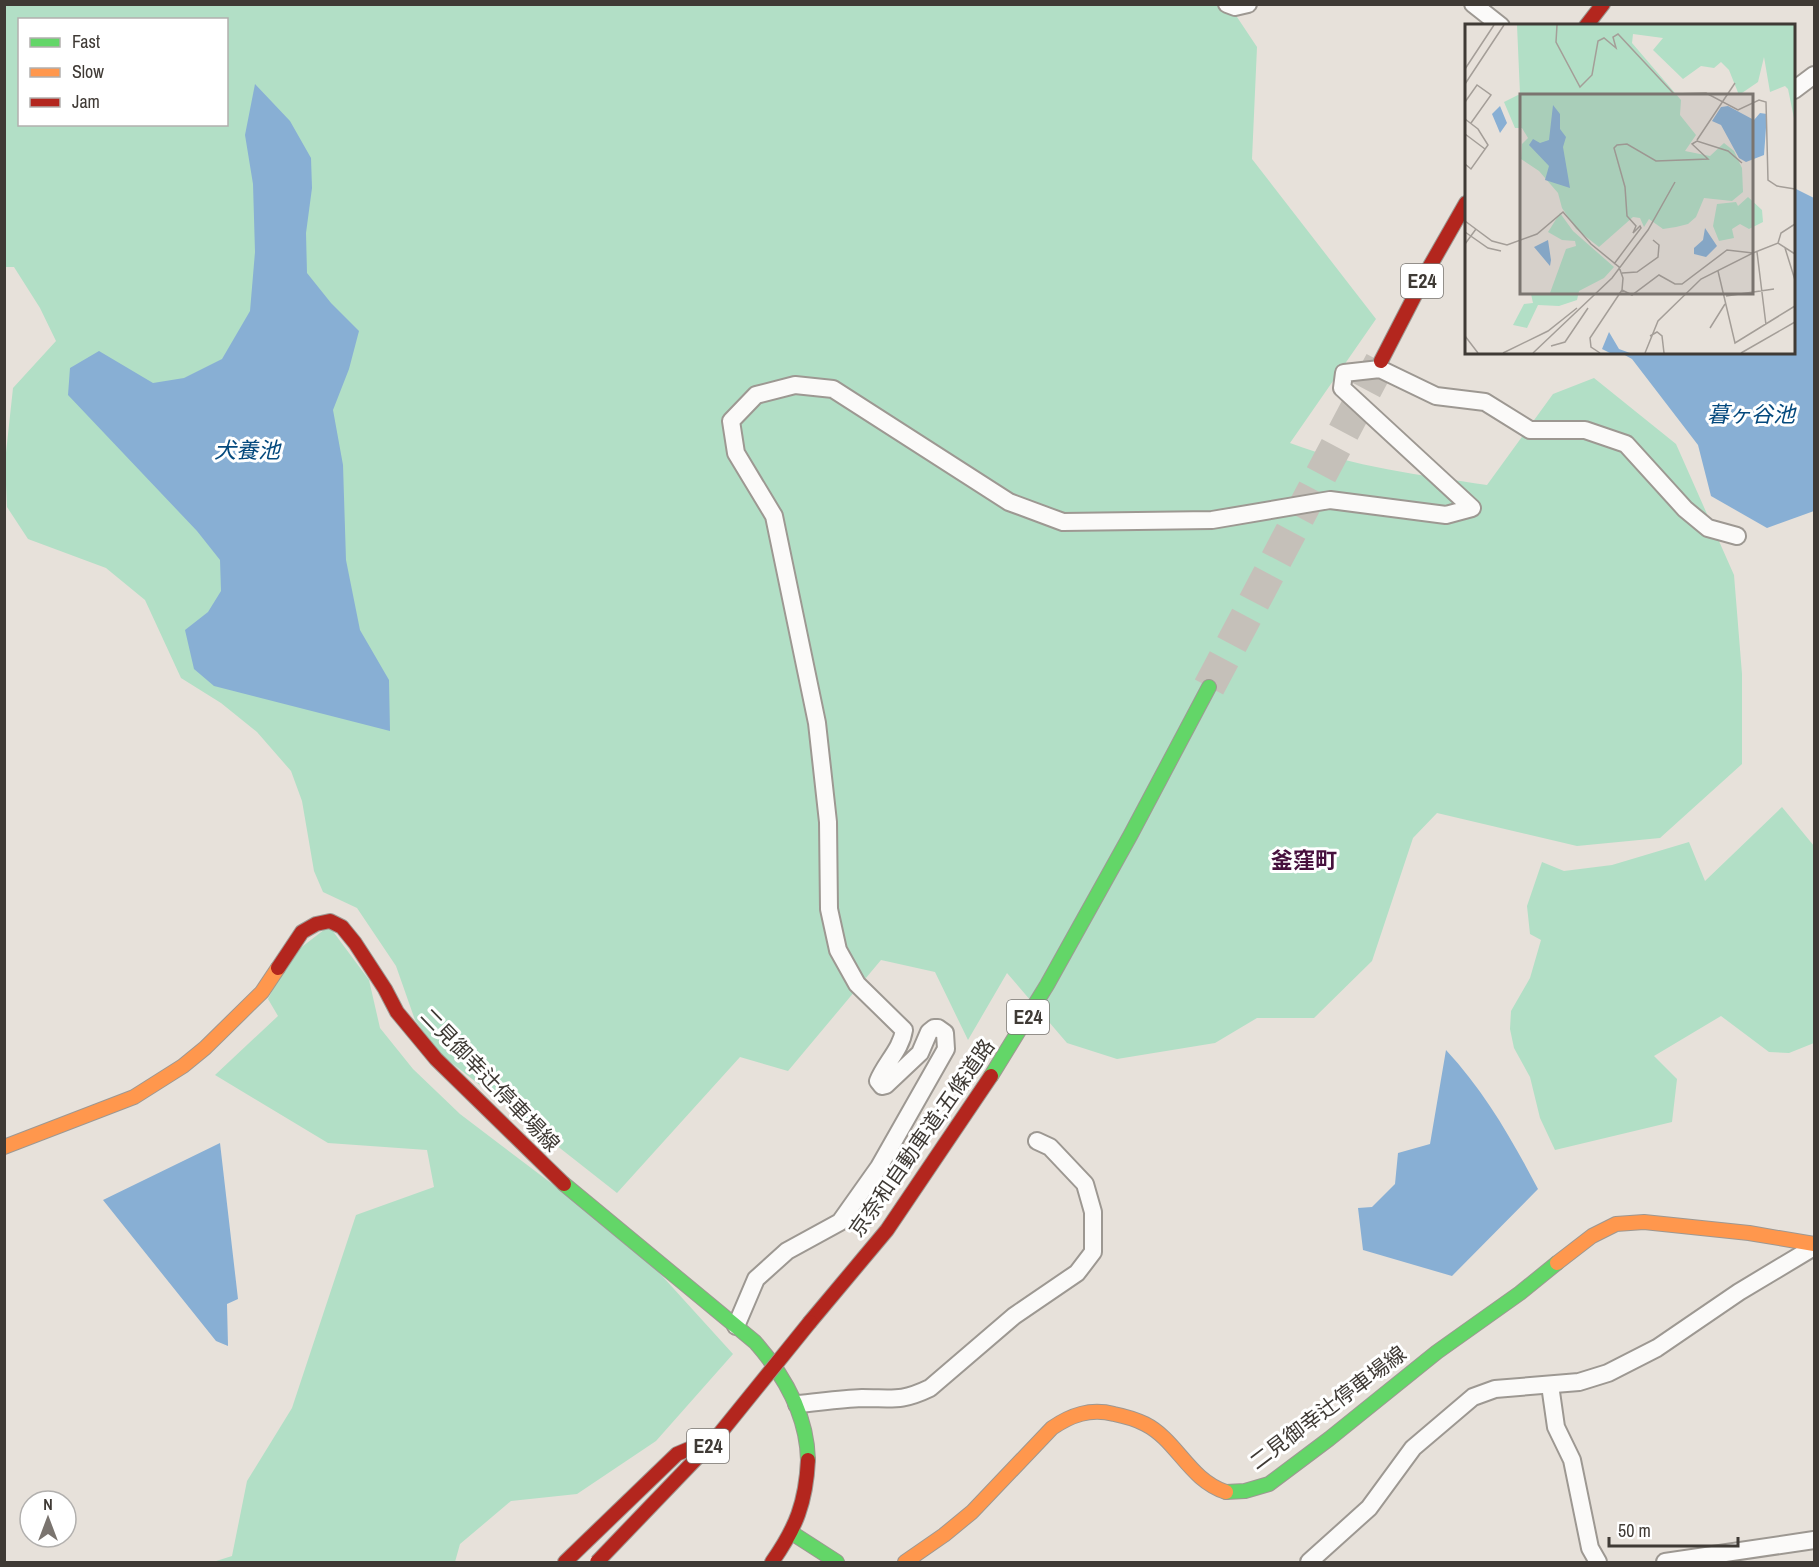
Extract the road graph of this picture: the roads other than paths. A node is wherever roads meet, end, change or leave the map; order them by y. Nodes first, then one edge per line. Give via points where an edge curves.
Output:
1 (1227, 4) edge
2 (1248, 4) edge
3 (1473, 4) edge
4 (1603, 4) edge
5 (1498, 24) edge
6 (1588, 24) edge
7 (1815, 75) edge
8 (1795, 89) edge
9 (1465, 206) edge
10 (1381, 361) tunnel mouth
11 (1737, 536) dead end
12 (1209, 687) tunnel mouth
13 (1037, 1141) dead end
14 (4, 1147) edge
15 (1815, 1245) edge
16 (736, 1326) junction
17 (791, 1347) junction
18 (1550, 1385) junction
19 (797, 1404) junction
20 (717, 1437) junction
21 (699, 1476) dead end
22 (792, 1533) junction
23 (1815, 1540) edge
24 (565, 1563) edge
25 (597, 1563) edge
26 (772, 1563) edge
27 (837, 1563) edge
28 (905, 1563) edge
29 (1309, 1563) edge
30 (1598, 1563) edge
31 (1665, 1563) edge

1 - 2 street
3 - 5 street
4 - 6 main road
7 - 8 street
9 - 10 main road, E24
11 - 16 street via 1708,528 1685,509 1626,444 1585,430 1530,430 1485,402 1436,396 1380,369 1344,373 1342,388 1472,508 1446,515 1330,500 1212,520 1063,522 1010,502 833,389 795,385 756,395 731,421 736,453 774,516 817,723 828,822 829,909 837,950 857,984 904,1030 901,1044 878,1081 882,1086 920,1053 934,1028 945,1033 946,1049 879,1167 840,1222 787,1251 756,1279
12 - 17 main road, 京奈和自動車道;五條道路 / E24, bridge via 1125,846 1001,1062 887,1230
13 - 19 street via 1050,1147 1085,1185 1093,1212 1093,1252 1077,1273 1014,1316 923,1392 897,1400 862,1398
14 - 16 main road, 二見御幸辻停車場線 via 134,1097 183,1066 262,992 302,932 330,921 342,927 386,989 397,1012 444,1068 553,1175
15 - 18 street via 1658,1348 1608,1373
15 - 28 main road, 二見御幸辻停車場線 via 1749,1233 1644,1222 1616,1224 1592,1236 1437,1352 1269,1484 1229,1493 1214,1488 1146,1424 1107,1412 1086,1412 1053,1428 972,1512
16 - 19 main road, 二見御幸辻停車場線 via 769,1356
17 - 20 main road, 京奈和自動車道;五條道路 / E24, bridge
17 - 21 main road, bridge via 767,1392
18 - 29 street via 1495,1389 1473,1397 1413,1448 1369,1508
18 - 30 street via 1556,1427 1572,1460 1590,1548
19 - 22 main road, 二見御幸辻停車場線 via 806,1442 807,1479
20 - 24 main road via 677,1454
20 - 25 main road, 京奈和自動車道;五條道路 / E24, bridge
22 - 26 main road, 二見御幸辻停車場線
22 - 27 main road
23 - 31 street

